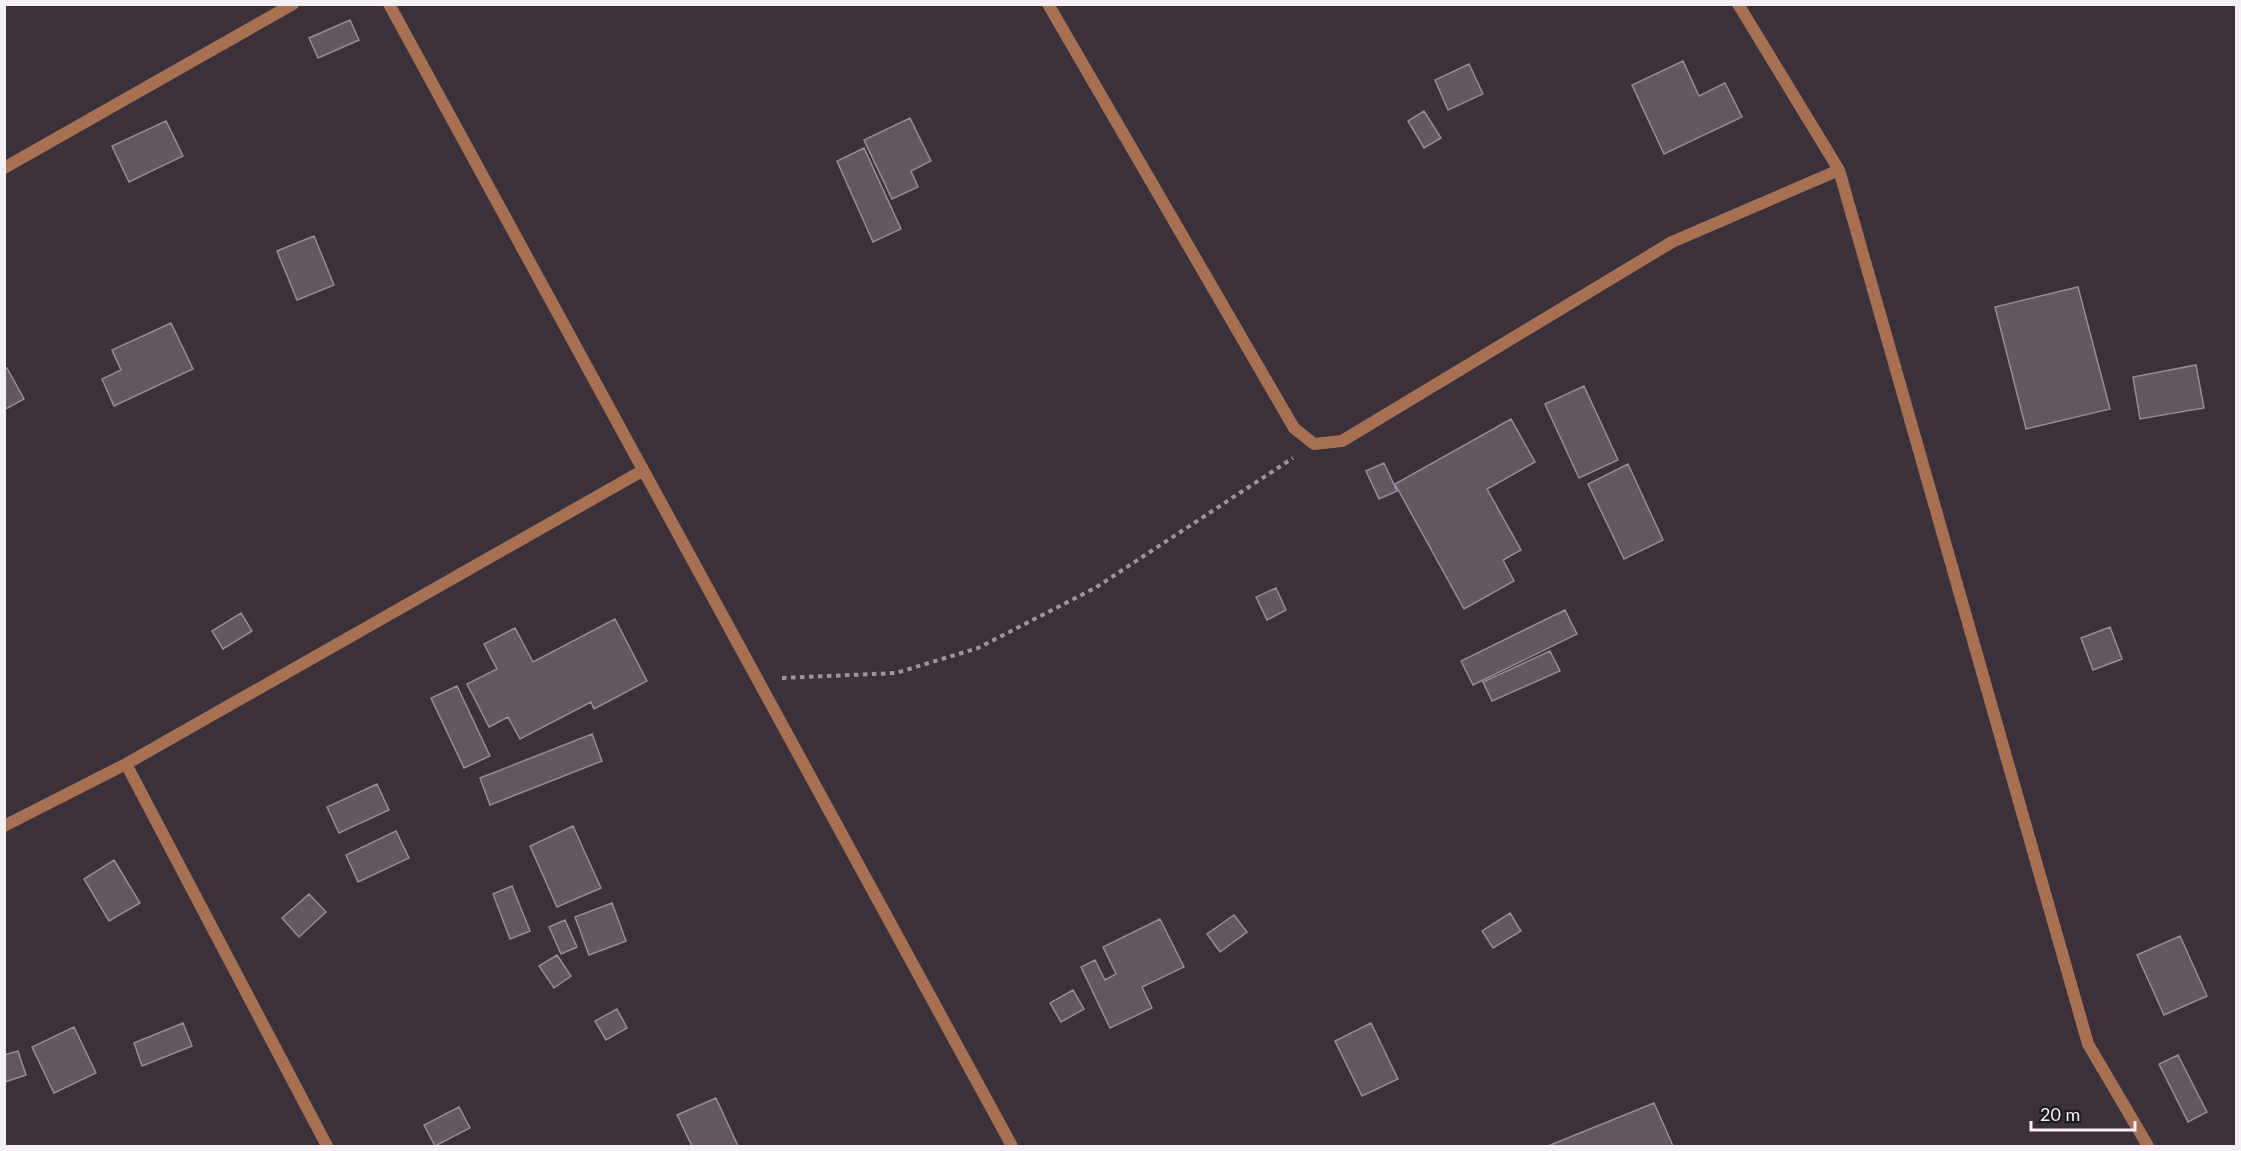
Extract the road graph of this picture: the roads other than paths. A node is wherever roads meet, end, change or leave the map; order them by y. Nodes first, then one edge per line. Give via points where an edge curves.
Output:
1 (293, 4) edge
2 (389, 4) edge
3 (1048, 4) edge
4 (1738, 4) edge
5 (4, 168) edge
6 (1839, 170) junction
7 (642, 471) junction
8 (126, 764) junction
9 (4, 826) edge
10 (327, 1146) edge
11 (1012, 1146) edge
12 (2148, 1146) edge

1 - 5 street
2 - 7 street
3 - 6 street via 1294,428 1314,444 1342,441 1672,242
4 - 6 street
6 - 12 street via 2088,1044
7 - 8 street
7 - 11 street
8 - 9 street
8 - 10 street

